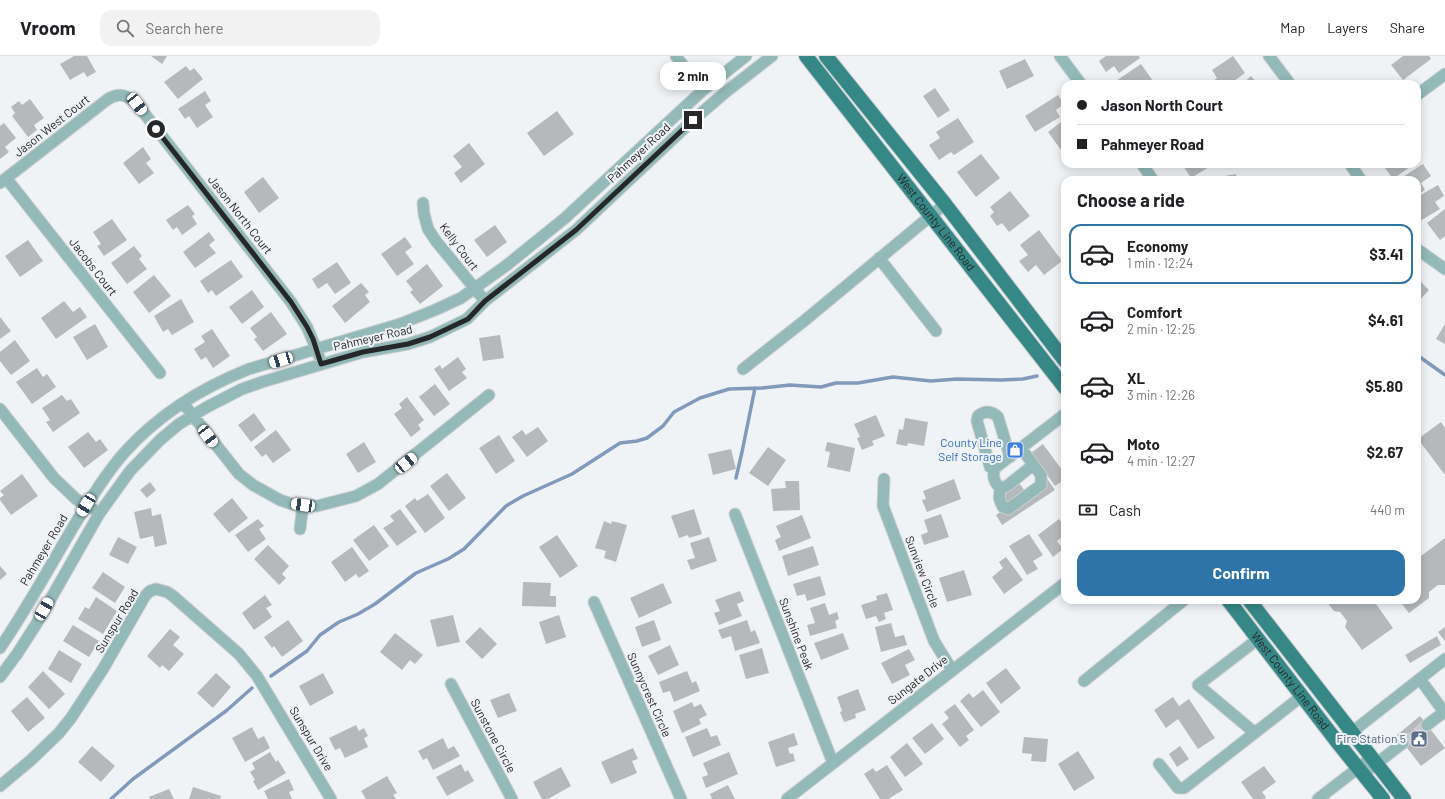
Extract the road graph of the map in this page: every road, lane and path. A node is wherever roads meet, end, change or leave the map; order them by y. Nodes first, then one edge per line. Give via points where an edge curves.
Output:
1 (676, 56) edge
2 (746, 56) edge
3 (772, 56) edge
4 (806, 56) edge
5 (826, 56) edge
6 (1060, 56) edge
7 (1269, 56) edge
8 (1445, 74) edge
9 (1078, 80) edge
10 (1287, 80) edge
11 (702, 91) junction
12 (1421, 92) edge
13 (122, 95) joint
14 (3, 181) edge
15 (423, 203) dead end
16 (945, 204) junction
17 (931, 217) junction
18 (1421, 252) edge
19 (879, 258) junction
20 (1445, 269) edge
21 (474, 288) junction
22 (485, 301) junction
23 (936, 331) dead end
24 (317, 350) junction
25 (1061, 356) edge
26 (321, 364) junction
27 (743, 369) dead end
28 (160, 373) dead end
29 (1061, 383) edge
30 (489, 395) dead end
31 (183, 403) junction
32 (0, 409) edge
33 (193, 415) junction
34 (1061, 417) edge
35 (1021, 448) junction
36 (1010, 457) junction
37 (1033, 465) junction
38 (995, 468) junction
39 (884, 479) dead end
40 (1001, 488) junction
41 (86, 505) junction
42 (303, 505) junction
43 (99, 514) junction
44 (735, 514) dead end
45 (300, 529) dead end
46 (1061, 586) edge
47 (594, 602) dead end
48 (1179, 604) edge
49 (1231, 604) edge
50 (1252, 604) edge
51 (1258, 639) junction
52 (1, 646) edge
53 (17, 654) junction
54 (1445, 659) edge
55 (952, 670) junction
56 (0, 676) edge
57 (1420, 679) junction
58 (1084, 681) dead end
59 (451, 684) dead end
60 (268, 693) joint
61 (1302, 696) junction
62 (1427, 725) tunnel mouth
63 (1351, 732) junction
64 (1255, 733) junction
65 (1338, 743) junction
66 (1403, 743) tunnel mouth
67 (1373, 761) junction
68 (833, 763) junction
69 (1159, 764) dead end
70 (1361, 771) junction
71 (0, 786) edge
72 (331, 799) edge
73 (512, 799) edge
74 (681, 799) edge
75 (787, 799) edge
76 (1318, 799) edge
77 (1383, 799) edge
78 (1404, 799) edge

1 - 11 street
2 - 11 street, Pahmeyer Road
3 - 22 street, Pahmeyer Road via 693,120 576,230
4 - 17 main road, West County Line Road
5 - 16 main road, West County Line Road
6 - 9 street
7 - 10 street
8 - 12 street
11 - 21 street, Pahmeyer Road via 565,218
13 - 14 street, Jason West Court via 112,96
13 - 24 street, Jason North Court via 137,104 291,302 307,327
14 - 28 street, Jacobs Court
15 - 21 street, Kelly Court via 428,229
16 - 17 street
16 - 25 main road, West County Line Road
17 - 19 street
17 - 29 main road, West County Line Road
18 - 20 street
19 - 23 street
19 - 27 street
21 - 22 street, Kelly Court
21 - 24 street, Pahmeyer Road via 448,305 419,317
22 - 26 street, Pahmeyer Road via 468,319 430,337
24 - 26 street, Jason North Court
24 - 31 street, Pahmeyer Road via 249,369 229,377
26 - 33 street, Pahmeyer Road via 242,389
30 - 42 street via 378,484 356,496 330,504
31 - 33 street
31 - 41 street, Pahmeyer Road via 150,428 124,453
32 - 41 street via 54,478
33 - 42 street via 240,474 252,485 280,500
33 - 43 street, Pahmeyer Road via 143,456
34 - 35 street
35 - 36 street
35 - 37 street
36 - 38 street
36 - 38 street via 998,416 989,411 978,416 987,461 990,467
37 - 40 street
37 - 40 street via 1041,475 1041,485 1008,509 999,501
38 - 40 street via 995,480
39 - 55 street, Sunview Circle via 883,506 934,641
41 - 43 street
41 - 52 street, Pahmeyer Road
42 - 45 street
43 - 53 street, Pahmeyer Road
44 - 68 street, Sunshine Peak
46 - 55 street, Sungate Drive
47 - 74 street, Sunnycrest Circle
48 - 58 street
49 - 51 main road, West County Line Road
50 - 63 main road, West County Line Road
51 - 61 main road, West County Line Road
51 - 64 street via 1198,685
52 - 53 street
53 - 56 street, Pahmeyer Road
54 - 57 street
55 - 68 street, Sungate Drive
57 - 62 street via 1444,712
57 - 63 street
59 - 73 street, Sunstone Circle
60 - 71 street, Sunspur Road via 258,676 239,654 173,596 156,589 150,591 71,718 31,760
60 - 72 street, Sunspur Drive
61 - 64 street
61 - 65 main road, West County Line Road
63 - 65 street
63 - 67 main road, West County Line Road
64 - 69 street via 1184,788 1178,788
65 - 70 main road, West County Line Road
66 - 67 street
67 - 70 street
67 - 78 main road, West County Line Road
68 - 75 street, Sungate Drive
70 - 76 street
70 - 77 main road, West County Line Road

